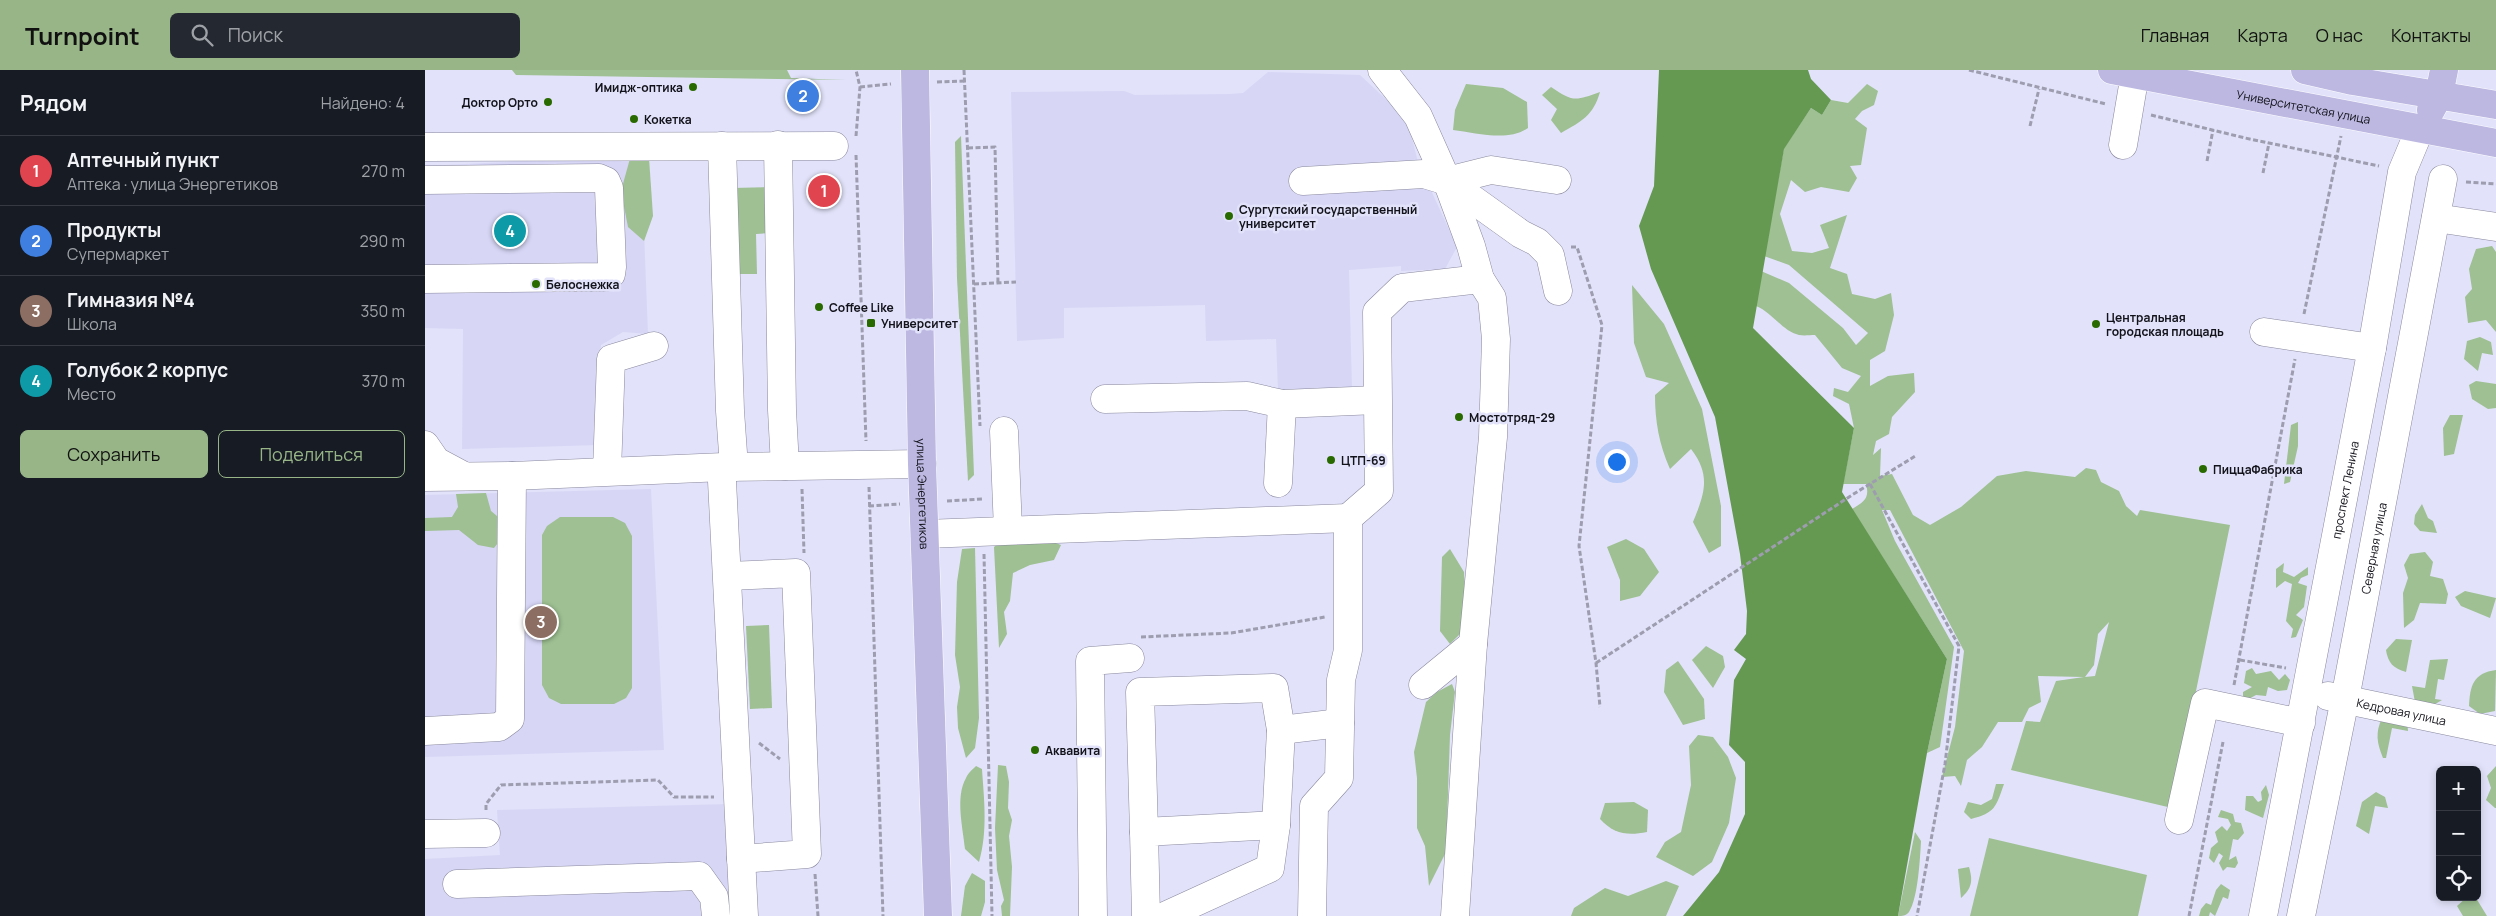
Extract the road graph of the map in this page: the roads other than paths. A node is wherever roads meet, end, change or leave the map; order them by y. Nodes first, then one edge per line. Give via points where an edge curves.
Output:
1 (915, 70) edge
2 (1381, 70) edge
3 (2305, 70) edge
4 (2123, 72) edge
5 (2441, 82) edge
6 (2496, 105) edge
7 (2420, 129) junction
8 (2448, 134) junction
9 (2496, 142) edge
10 (778, 145) junction
11 (2123, 145) dead end
12 (723, 146) junction
13 (834, 146) dead end
14 (425, 147) edge
15 (2443, 179) road end
16 (425, 180) edge
17 (1303, 180) dead end
18 (1557, 180) dead end
19 (1447, 181) junction
20 (2436, 218) junction
21 (2496, 227) edge
22 (1529, 238) junction
23 (1471, 246) junction
24 (425, 279) edge
25 (1480, 279) junction
26 (1558, 291) dead end
27 (2264, 332) dead end
28 (654, 346) dead end
29 (2372, 348) junction
30 (1105, 399) dead end
31 (1377, 400) junction
32 (1283, 404) junction
33 (1004, 432) dead end
34 (425, 445) edge
35 (922, 464) junction
36 (785, 466) junction
37 (729, 467) junction
38 (607, 471) junction
39 (425, 476) edge
40 (464, 476) junction
41 (512, 476) junction
42 (1278, 483) dead end
43 (1348, 518) junction
44 (1008, 530) junction
45 (925, 534) junction
46 (727, 576) junction
47 (1473, 644) junction
48 (1131, 648) road end
49 (1423, 685) dead end
50 (2307, 692) junction
51 (2345, 699) junction
52 (2301, 722) junction
53 (1341, 723) junction
54 (1281, 730) junction
55 (425, 731) edge
56 (2496, 731) edge
57 (2179, 820) dead end
58 (1276, 825) junction
59 (1144, 832) junction
60 (487, 833) road end
61 (425, 834) edge
62 (741, 859) junction
63 (457, 884) dead end
64 (716, 916) edge
65 (743, 916) edge
66 (938, 916) edge
67 (1093, 916) edge
68 (1147, 916) edge
69 (1165, 916) edge
70 (1312, 916) edge
71 (1455, 916) edge
72 (2263, 916) edge
73 (2301, 916) edge

1 - 35 main road, улица Энергетиков
2 - 19 street via 1417,116
3 - 5 main road via 2353,81
4 - 7 main road, Университетская улица
4 - 11 street via 2129,109
5 - 6 main road
5 - 7 main road, проспект Ленина
5 - 8 main road
7 - 8 main road, Университетская улица
7 - 29 street, проспект Ленина via 2402,172
8 - 9 main road, Университетская улица
10 - 12 street
10 - 13 street
10 - 36 street
12 - 14 street
12 - 37 street
15 - 20 street, Северная улица
16 - 24 street via 599,178 606,181 609,188 612,267 611,274 605,277
17 - 19 street via 1424,174
18 - 19 street via 1491,170
19 - 22 street
19 - 23 street
20 - 21 street
20 - 51 street, Северная улица
22 - 23 street
22 - 26 street via 1550,255
23 - 25 street
25 - 31 street via 1402,288 1377,312
25 - 47 street via 1492,298 1496,339 1493,437
27 - 29 street
28 - 38 street via 611,360
29 - 50 street, проспект Ленина
30 - 32 street via 1247,396
31 - 32 street
31 - 43 street via 1379,491
32 - 42 street
33 - 44 street
34 - 40 street via 436,461
35 - 36 street
35 - 45 main road, улица Энергетиков
36 - 37 street
37 - 38 street
37 - 46 street via 722,481
38 - 41 street
39 - 40 street
40 - 41 street
41 - 55 street via 510,719 499,727
43 - 44 street
43 - 53 street via 1348,650 1341,680
44 - 45 street
45 - 66 main road, улица Энергетиков
46 - 62 street
46 - 62 street via 796,573 807,854
47 - 49 street
47 - 71 street
48 - 67 street via 1090,661
50 - 51 street, Кедровая улица
50 - 52 street, проспект Ленина
51 - 56 street, Кедровая улица
51 - 73 street, Северная улица
52 - 57 street via 2205,703
52 - 72 street, проспект Ленина
53 - 54 street
53 - 70 street via 1339,778 1314,806
54 - 58 street
54 - 59 street via 1274,688 1140,692
58 - 59 street
58 - 69 street via 1270,868
59 - 68 street
60 - 61 street
62 - 65 street
63 - 64 street via 699,876 715,897

